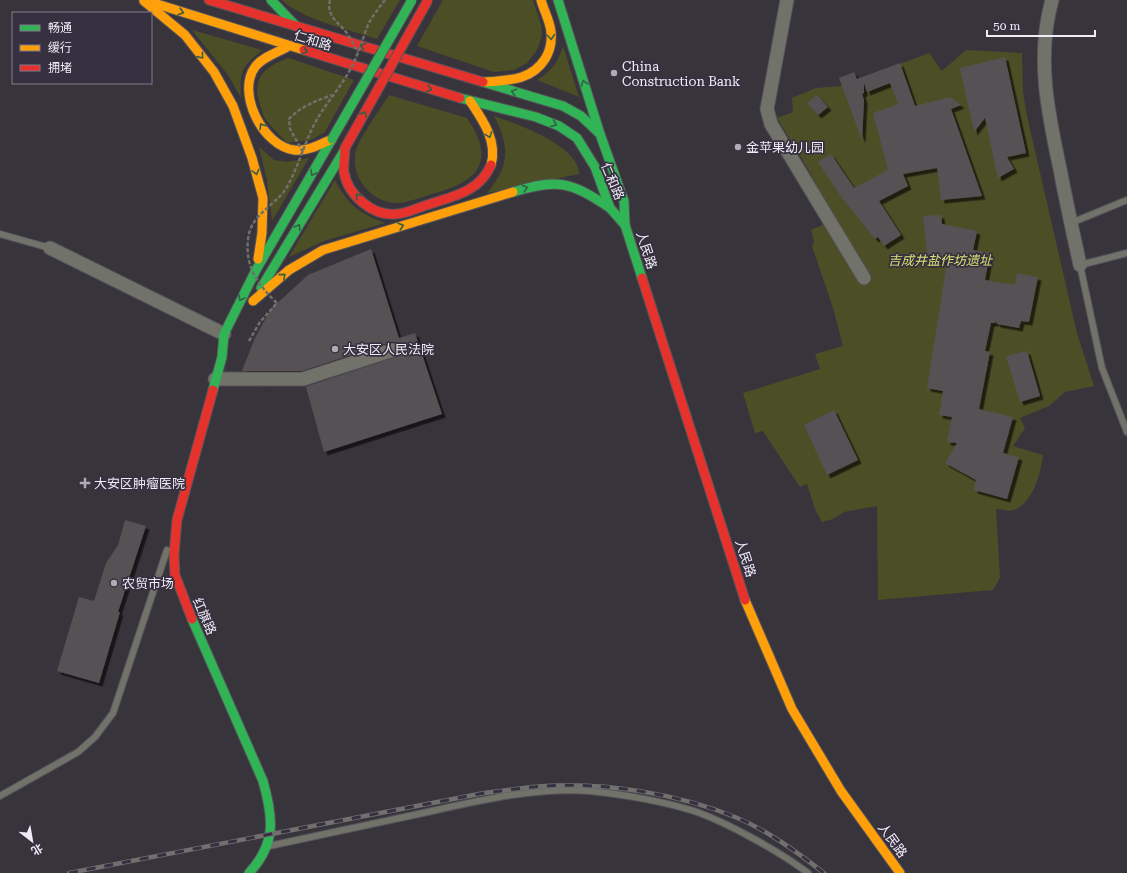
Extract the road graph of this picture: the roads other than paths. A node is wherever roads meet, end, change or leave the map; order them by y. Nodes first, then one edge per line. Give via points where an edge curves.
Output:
1 (143, 0) edge
2 (209, 0) edge
3 (271, 0) edge
4 (412, 0) edge
5 (428, 0) edge
6 (541, 0) edge
7 (558, 0) edge
8 (787, 0) edge
9 (1052, 0) edge
10 (296, 26) junction
11 (289, 46) junction
12 (480, 82) junction
13 (470, 102) junction
14 (600, 134) junction
15 (332, 139) junction
16 (345, 148) junction
17 (1127, 200) edge
18 (610, 208) junction
19 (1071, 224) junction
20 (625, 225) junction
21 (0, 234) edge
22 (50, 248) joint
23 (1127, 253) edge
24 (1080, 265) junction
25 (256, 270) junction
26 (864, 278) dead end
27 (229, 337) junction
28 (393, 350) dead end
29 (215, 379) junction
30 (1127, 432) edge
31 (177, 520) junction
32 (0, 796) edge
33 (266, 847) junction
34 (249, 873) edge
35 (808, 873) edge
36 (900, 873) edge

1 -> 11 main road, 仁和路
1 -> 25 main road via 185,34 214,72 233,106 252,158 262,198 262,233
2 - 10 main road, 仁和路
3 - 10 main road
4 - 15 main road, bridge
16 -> 5 main road, bridge
6 -> 12 main road via 551,32 551,45 544,61 533,72 518,79
14 -> 7 main road
8 - 26 street via 767,110 771,124
9 - 19 street via 1046,20 1046,108
12 -> 10 main road, 仁和路
11 -> 13 main road, 仁和路
15 -> 11 main road via 312,147 293,150 279,145 268,136 251,106 248,91 256,67
14 -> 12 main road, 仁和路 via 581,116 563,106
13 -> 16 main road via 492,139 492,162 482,180 465,194 396,214 377,212 360,201 348,184 344,172
13 -> 18 main road, 仁和路 via 536,117 559,126 577,138 594,167
14 - 20 main road, 仁和路 via 624,201
15 -> 25 main road
16 - 18 main road via 252,305 290,270 323,250 535,184 565,184 586,192
17 - 19 lane
18 - 20 main road, 仁和路
19 - 24 street
20 - 36 main road, 人民路 via 747,605 792,709 841,791
21 - 22 lane
22 - 27 street
23 - 24 lane
24 - 30 lane via 1102,368
25 -> 27 main road, 红旗路
27 - 29 main road, 红旗路
28 - 29 street via 303,378
29 - 31 main road, 红旗路
31 - 32 lane via 113,713 95,737 78,752
31 - 33 main road, 红旗路 via 175,575 183,599 263,781 272,809 270,836
33 - 34 main road, 红旗路 via 261,860
33 - 35 lane via 483,800 540,792 590,791 639,798 697,812 745,835

